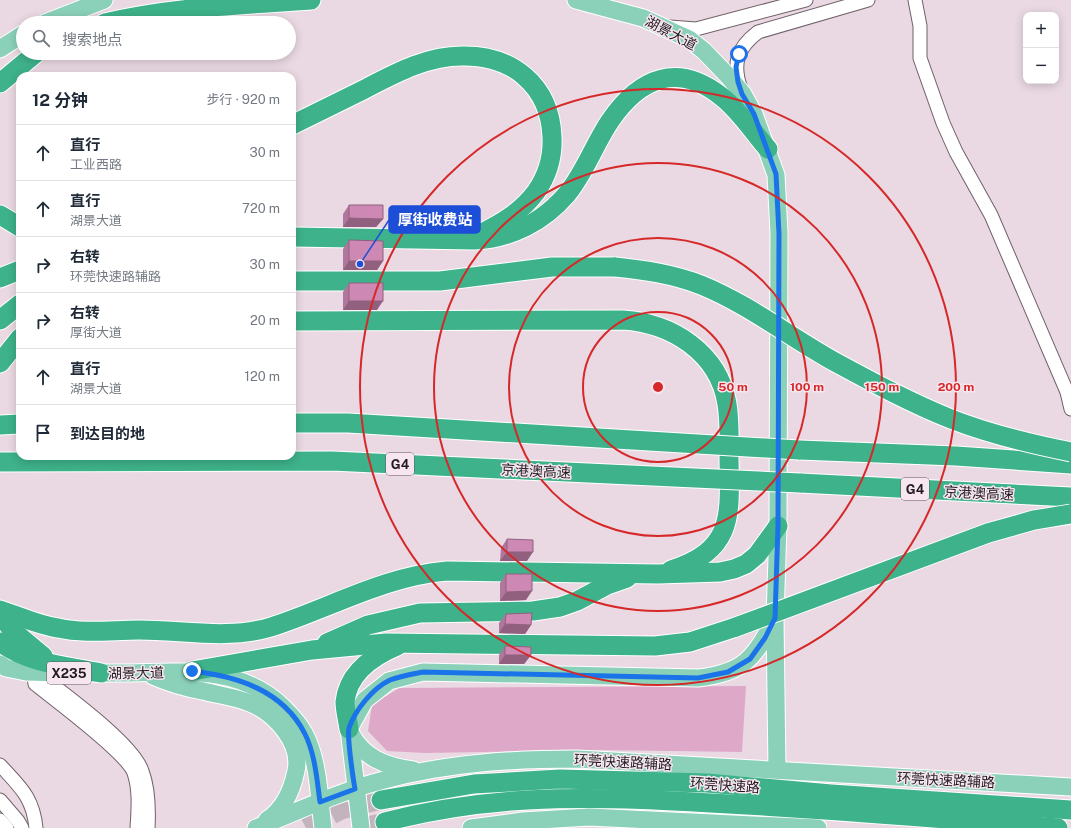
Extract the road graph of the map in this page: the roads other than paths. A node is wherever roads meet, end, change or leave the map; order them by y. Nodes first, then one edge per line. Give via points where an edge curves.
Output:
1 (104, 0) edge
2 (144, 0) edge
3 (311, 0) edge
4 (576, 0) edge
5 (806, 0) edge
6 (868, 0) edge
7 (915, 0) edge
8 (63, 16) edge
9 (115, 16) edge
10 (134, 16) edge
11 (658, 24) junction
12 (16, 39) edge
13 (0, 50) edge
14 (28, 60) edge
15 (0, 83) edge
16 (742, 94) junction
17 (296, 123) edge
18 (768, 149) junction
19 (0, 215) edge
20 (16, 225) edge
21 (296, 237) edge
22 (464, 241) junction
23 (16, 272) edge
24 (0, 278) edge
25 (296, 281) edge
26 (16, 307) edge
27 (0, 320) edge
28 (296, 320) edge
29 (16, 343) edge
30 (0, 363) edge
31 (1071, 409) edge
32 (296, 423) edge
33 (16, 424) edge
34 (0, 425) edge
35 (1071, 452) edge
36 (0, 462) edge
37 (1071, 464) edge
38 (1071, 497) edge
39 (1071, 514) edge
40 (778, 526) junction
41 (652, 574) junction
42 (0, 610) edge
43 (0, 614) edge
44 (775, 618) junction
45 (0, 642) edge
46 (406, 643) junction
47 (312, 650) junction
48 (0, 664) edge
49 (61, 664) junction
50 (192, 671) junction
51 (36, 672) junction
52 (101, 673) junction
53 (143, 673) junction
54 (349, 729) junction
55 (0, 765) edge
56 (777, 770) junction
57 (421, 771) junction
58 (1071, 787) edge
59 (355, 789) junction
60 (0, 800) edge
61 (381, 800) tunnel mouth
62 (320, 802) junction
63 (1071, 810) edge
64 (0, 820) edge
65 (385, 822) tunnel mouth
66 (667, 825) edge
67 (763, 826) edge
68 (7, 828) edge
69 (22, 828) edge
70 (36, 828) edge
71 (138, 828) edge
72 (148, 828) edge
73 (256, 828) edge
74 (323, 828) edge
75 (360, 828) edge
76 (471, 828) edge
77 (818, 828) edge
78 (1058, 828) edge

1 - 8 main road
2 - 9 highway
3 - 10 highway
4 - 11 main road, 湖景大道
5 - 11 street via 696,29
6 - 16 street via 758,32 746,41 739,54 736,67
7 - 31 street via 920,26 920,58 943,123 956,152 992,215 1067,392
11 - 16 main road, 湖景大道 via 688,39 704,51
12 - 13 main road
14 - 15 highway
16 - 18 main road, 湖景大道 via 754,114
17 - 22 highway via 398,72 426,61 443,57 477,56 494,59 512,67 538,90 546,106 551,122 552,139 548,166 536,192 517,212 489,230
18 - 22 highway via 735,110 710,88 695,80 681,77 657,80 632,96 617,112 575,184 545,214 522,229 508,234
18 - 40 main road, 湖景大道 via 776,174 779,234
19 - 20 highway
21 - 22 highway
23 - 24 highway
25 - 35 highway, bridge via 440,282 552,267 615,267 645,270 701,285 834,361 952,419 980,429
26 - 27 highway
28 - 41 highway via 622,320 654,324 683,338 696,348 716,373 727,403 729,514 725,528 709,551 697,560
29 - 30 highway
32 - 37 highway, bridge via 348,423
33 - 34 highway
36 - 38 highway, 京港澳高速 / G4, bridge via 332,461
39 - 46 highway, bridge via 1034,520 988,533 690,642 655,646
40 - 41 highway via 757,555 734,569 705,573
40 - 44 main road, 湖景大道
41 - 42 highway via 447,571 429,573 399,579 257,630 232,634 140,630 76,631 56,628
41 - 47 highway via 607,585 560,607 533,611 420,613 368,624
43 - 49 highway via 22,640 43,656
44 - 54 main road, 湖景大道 via 750,659 734,669 714,676 423,672 389,681 366,700
44 - 56 main road
45 - 49 highway via 24,656
46 - 47 highway via 334,646
46 - 54 highway via 381,653 366,663 349,685 345,702
47 - 50 highway
48 - 51 main road, 湖景大道 / X235 via 6,668
49 - 52 highway
50 - 53 main road, 湖景大道 / X235
50 - 62 main road, 湖景大道 / X235 via 223,675 253,684 277,701 305,734 317,776
51 - 52 main road, 湖景大道 / X235
51 - 71 street via 33,680 35,684 122,757 133,772 137,789
51 - 72 street via 130,750 142,769 147,788
52 - 53 main road, 湖景大道 / X235
53 - 73 main road via 181,686 251,703 272,717 287,733 295,749 297,768 294,785 284,804
54 - 57 main road via 360,747 380,762 392,767
54 - 59 main road
55 - 70 street via 24,792 34,811
56 - 57 main road, 环莞快速路辅路 via 562,759 485,761
56 - 58 main road, 环莞快速路辅路
57 - 59 main road, 环莞快速路辅路
59 - 62 main road, 环莞快速路辅路
59 - 75 main road
60 - 69 street
61 - 63 highway, 环莞快速路 via 474,784 560,779 708,783
62 - 73 main road, 环莞快速路辅路
62 - 74 main road, X235
64 - 68 street
65 - 78 highway, 环莞快速路 via 443,808 515,799 554,798 645,799
66 - 67 main road
66 - 76 main road via 589,817 524,820
67 - 77 main road

